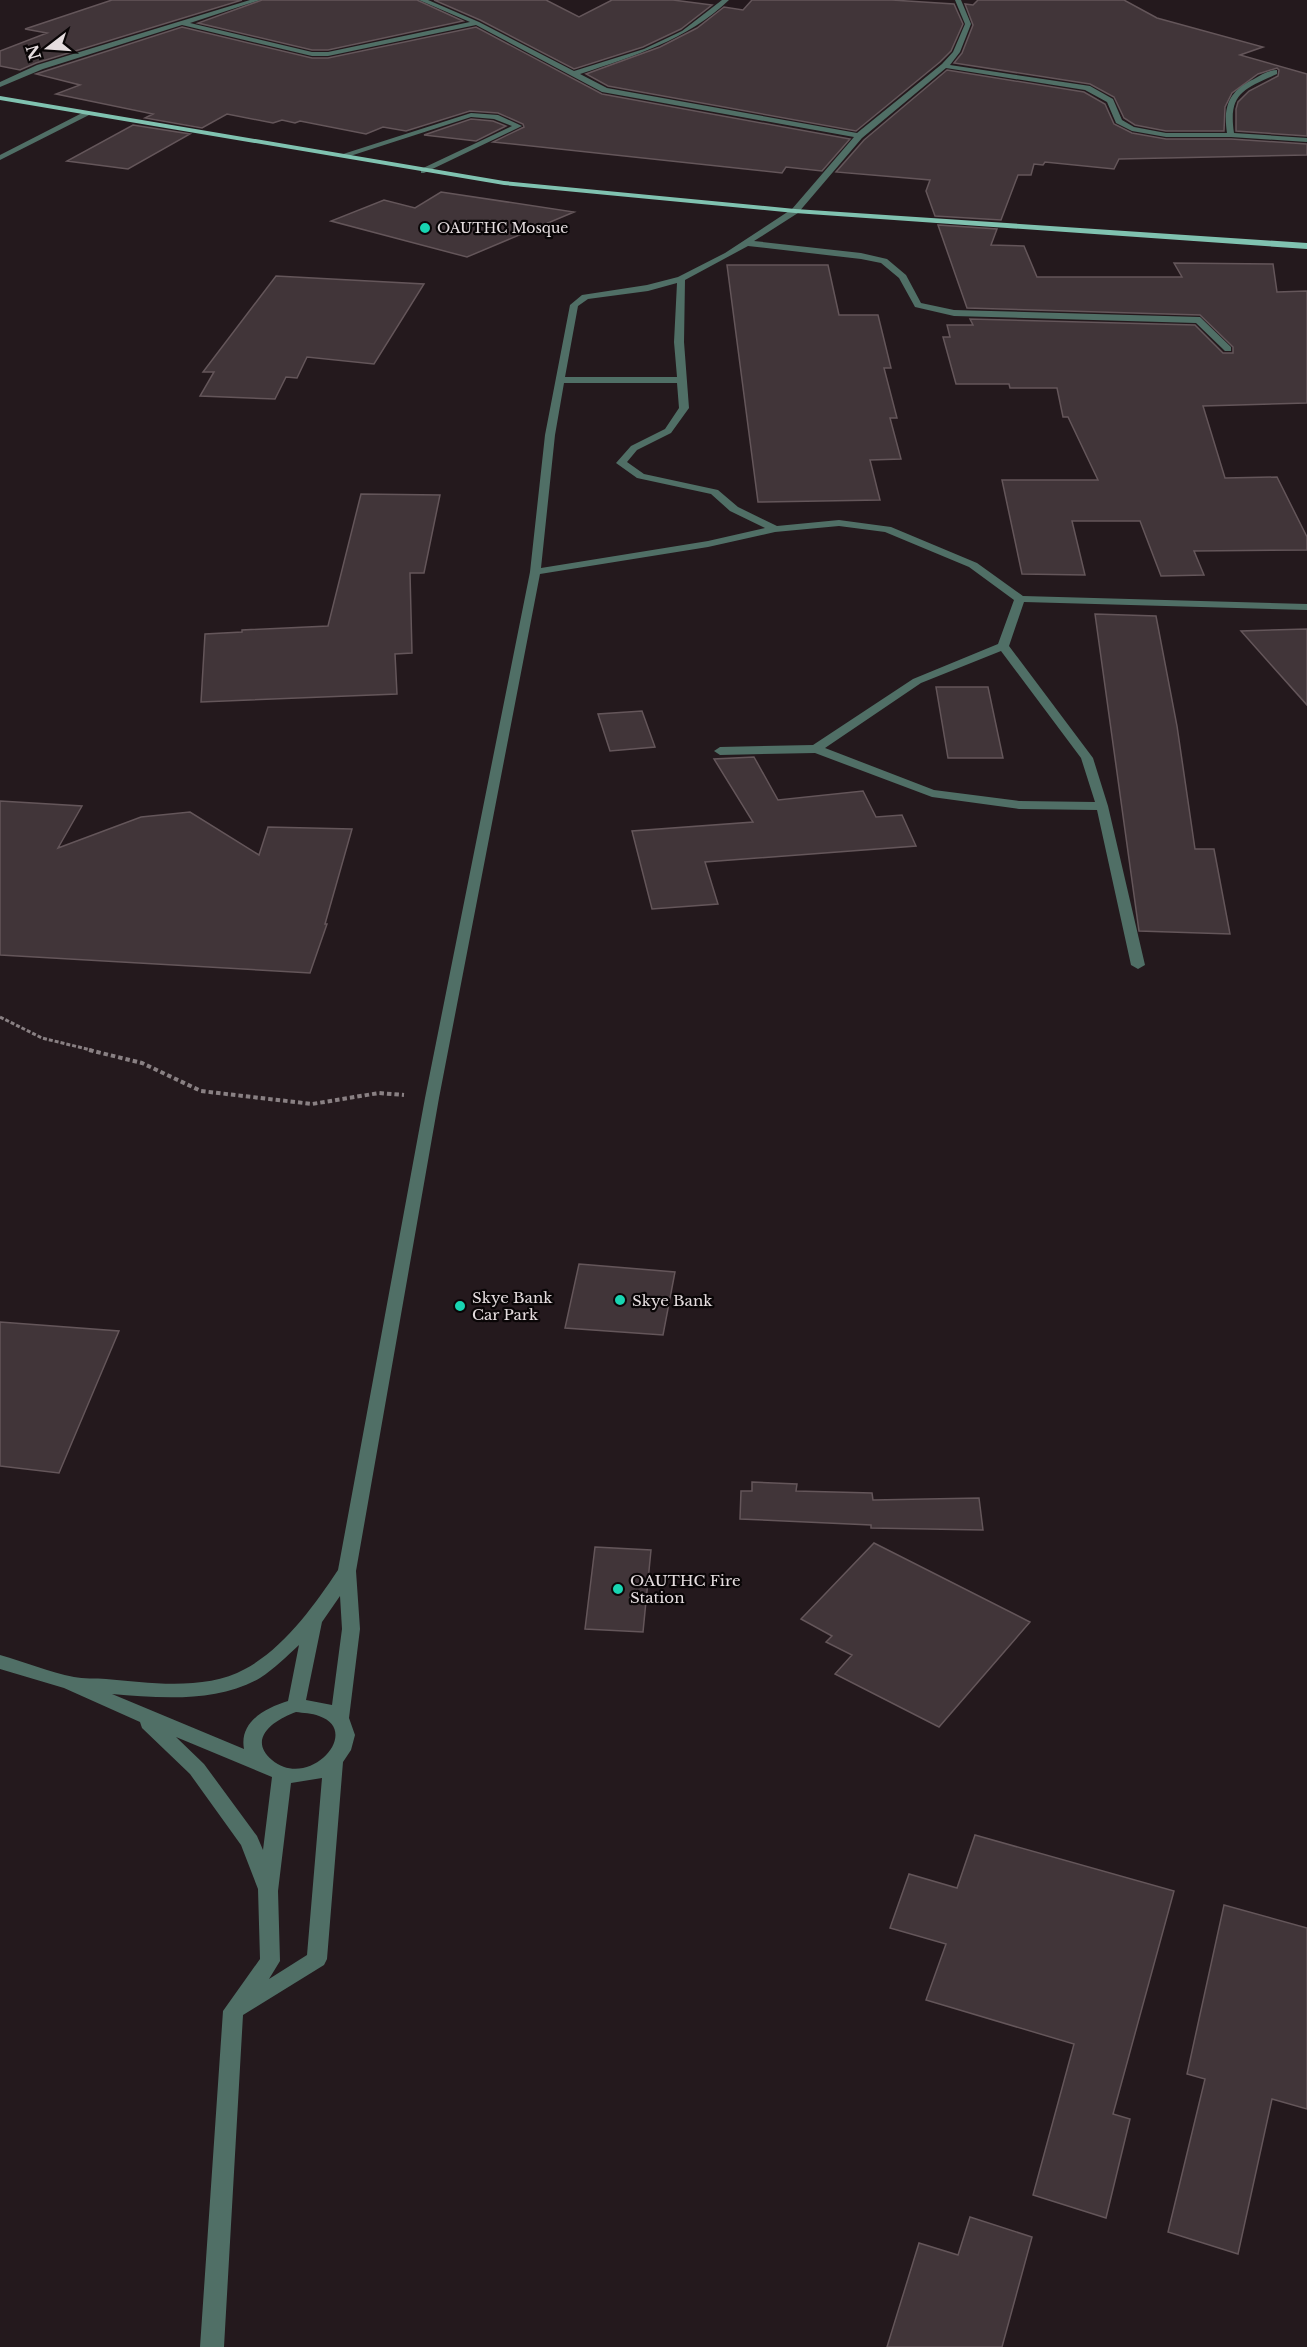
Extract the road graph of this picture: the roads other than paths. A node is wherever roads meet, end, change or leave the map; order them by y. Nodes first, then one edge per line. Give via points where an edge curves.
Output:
1 (257, 0) edge
2 (422, 0) edge
3 (726, 0) edge
4 (958, 0) edge
5 (477, 23) junction
6 (185, 24) junction
7 (945, 66) junction
8 (1274, 72) dead end
9 (573, 74) junction
10 (0, 85) edge
11 (0, 98) edge
12 (89, 113) junction
13 (1231, 135) junction
14 (859, 136) junction
15 (1307, 140) edge
16 (344, 155) junction
17 (0, 158) edge
18 (424, 171) junction
19 (795, 211) junction
20 (747, 243) junction
21 (1307, 246) edge
22 (681, 279) junction
23 (1228, 349) dead end
24 (559, 380) junction
25 (682, 380) junction
26 (775, 529) junction
27 (535, 572) junction
28 (1020, 599) junction
29 (1307, 607) edge
30 (1003, 646) junction
31 (816, 749) junction
32 (720, 751) dead end
33 (1102, 806) junction
34 (1138, 965) dead end
35 (347, 1571) junction
36 (313, 1622) junction
37 (0, 1662) edge
38 (70, 1683) junction
39 (296, 1705) junction
40 (141, 1714) junction
41 (339, 1719) junction
42 (333, 1762) junction
43 (260, 1763) junction
44 (282, 1775) junction
45 (268, 1891) junction
46 (233, 2011) junction
47 (212, 2347) edge

1 - 6 street
2 - 5 street
3 - 9 street via 684,32 646,50
4 - 7 street via 968,24
5 - 6 street via 320,54
5 - 9 street
6 - 10 street via 40,67
7 - 13 street via 1087,88 1110,101 1119,120 1132,129 1166,135
7 - 14 street
8 - 13 street via 1236,91 1227,116
9 - 14 street via 605,90
11 - 12 main road
12 - 16 main road
12 - 17 street
13 - 15 street
14 - 19 street
16 - 18 main road
16 - 18 street via 471,115 495,117 518,126
18 - 19 main road via 504,183
19 - 20 street
19 - 21 main road
20 - 22 street
20 - 23 street via 884,261 903,277 918,305 954,313 1199,320
22 - 24 street via 580,300 574,305
22 - 25 street
24 - 25 street
24 - 27 street
25 - 26 street via 684,408 668,431 634,448 621,463 641,476 714,492 734,509
26 - 27 street
26 - 28 street via 838,523 886,529 973,565
27 - 35 street via 432,1098
28 - 29 street
28 - 30 street
30 - 31 street via 917,681
30 - 33 street via 1087,758
31 - 32 street
31 - 33 street via 932,793 1019,805
33 - 34 street
35 - 36 street
35 - 41 street via 351,1629
36 - 38 street via 251,1674 204,1689
36 - 39 street
37 - 38 street
38 - 40 street
39 - 41 street via 328,1710
39 - 43 street via 263,1720 254,1734 253,1749
40 - 43 street
40 - 45 street via 197,1769 250,1842
41 - 42 street via 346,1740
42 - 44 street via 309,1775
42 - 46 street via 317,1959
43 - 44 street
44 - 45 street
45 - 46 street via 270,1961
46 - 47 street

